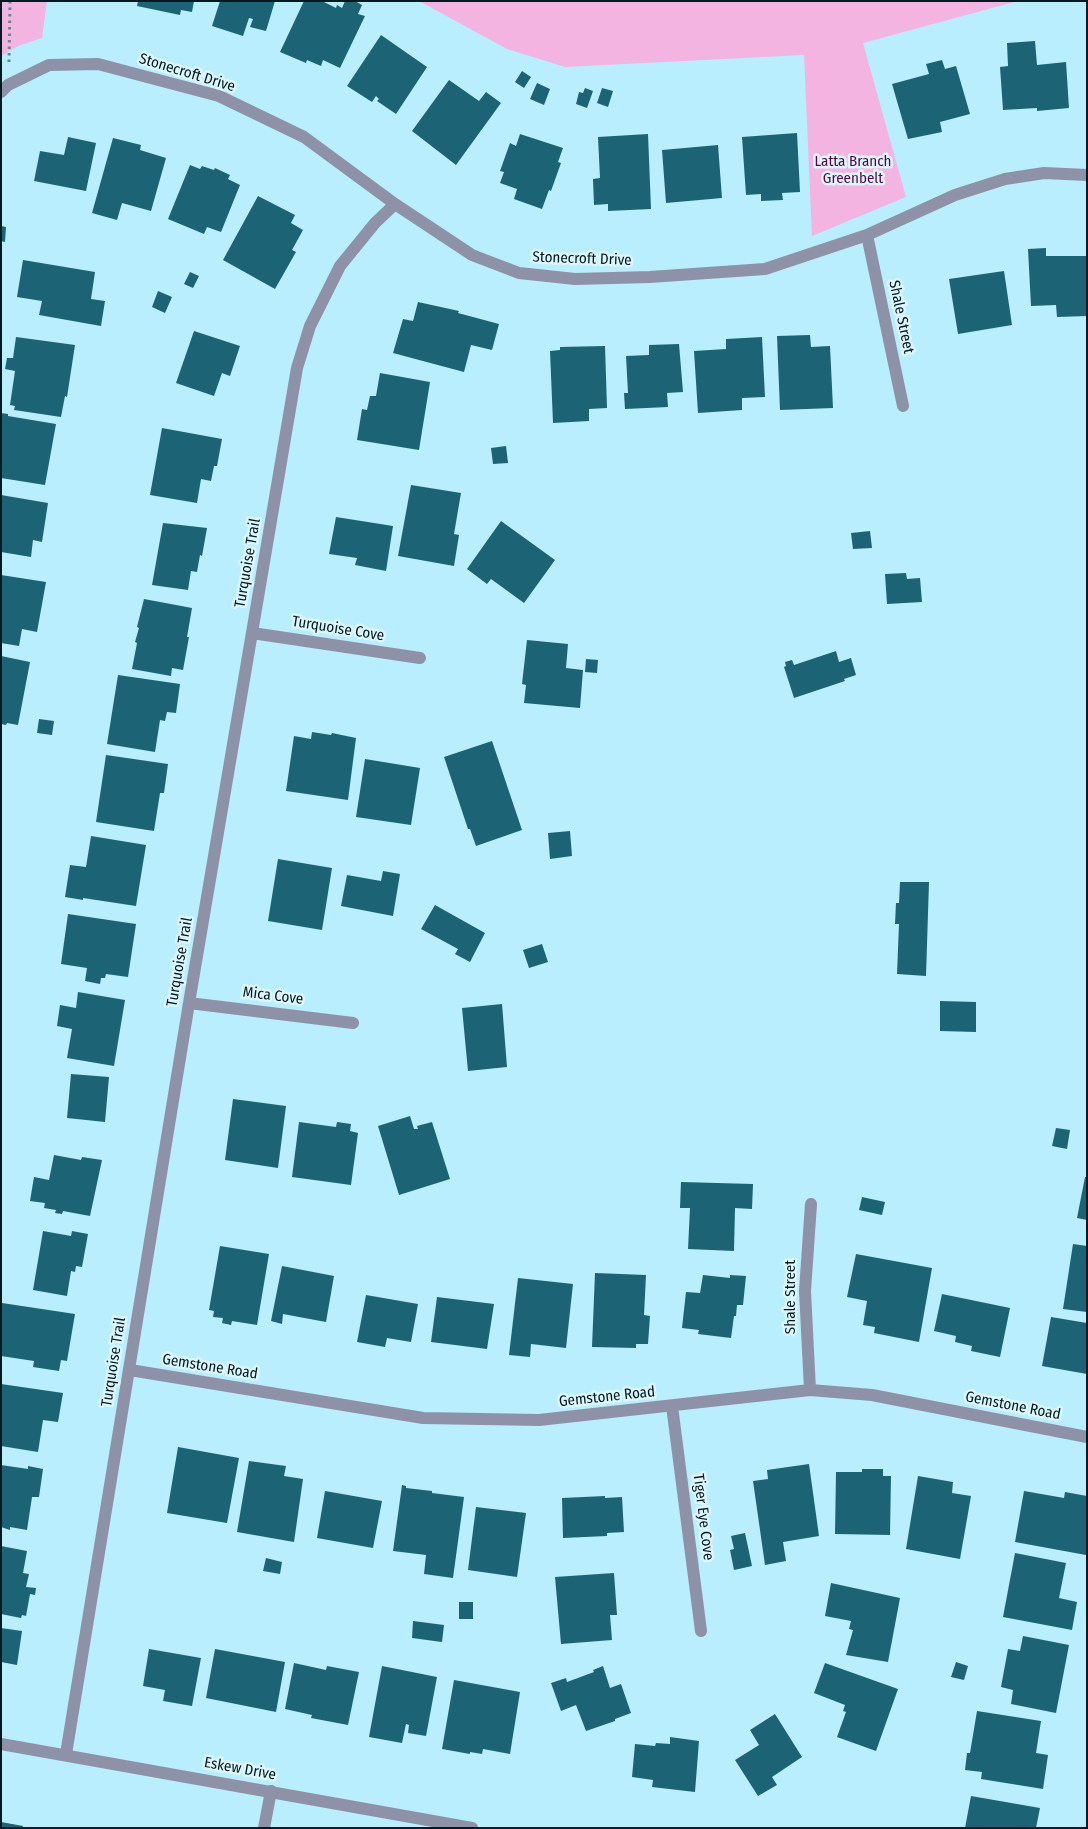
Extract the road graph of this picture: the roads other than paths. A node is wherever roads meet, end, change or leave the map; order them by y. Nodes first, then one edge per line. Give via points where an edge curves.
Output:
1 (5, 89) edge
2 (1087, 175) edge
3 (395, 204) junction
4 (867, 235) junction
5 (902, 406) dead end
6 (252, 633) junction
7 (420, 658) dead end
8 (189, 1003) junction
9 (353, 1023) dead end
10 (812, 1204) dead end
11 (130, 1370) junction
12 (810, 1390) junction
13 (672, 1406) junction
14 (1087, 1437) edge
15 (701, 1632) dead end
16 (1, 1744) edge
17 (66, 1754) junction
18 (271, 1791) junction
19 (264, 1828) edge
20 (472, 1828) edge

1 - 3 street, Stonecroft Drive via 49,65 98,64 219,96 304,137
2 - 4 street, Stonecroft Drive via 1044,173 1005,179 955,195
3 - 4 street, Stonecroft Drive via 472,255 519,273 575,279 765,269
3 - 6 street, Turquoise Trail via 340,266 310,326 297,368
4 - 5 street, Shale Street
6 - 7 street, Turquoise Cove
6 - 8 street, Turquoise Trail
8 - 9 street, Mica Cove
8 - 11 street, Turquoise Trail
10 - 12 street, Shale Street via 805,1291
11 - 13 street, Gemstone Road via 423,1418 539,1420
11 - 17 street, Turquoise Trail
12 - 13 street, Gemstone Road
12 - 14 street, Gemstone Road via 872,1395
13 - 15 street, Tiger Eye Cove
16 - 17 street, Eskew Drive
17 - 18 street, Eskew Drive
18 - 19 street
18 - 20 street, Eskew Drive

